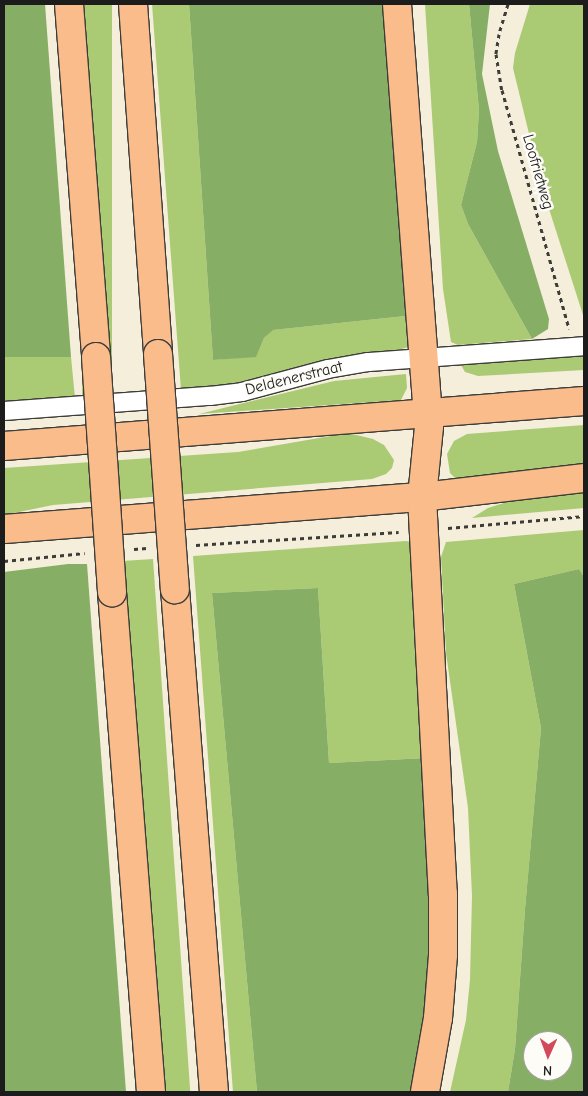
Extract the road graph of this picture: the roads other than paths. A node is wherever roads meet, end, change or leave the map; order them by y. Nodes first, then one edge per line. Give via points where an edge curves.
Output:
1 (69, 4) edge
2 (132, 4) edge
3 (397, 4) edge
4 (578, 346) edge
5 (424, 358) junction
6 (584, 401) edge
7 (4, 411) edge
8 (428, 414) junction
9 (4, 446) edge
10 (584, 478) edge
11 (422, 497) junction
12 (4, 529) edge
13 (151, 1092) edge
14 (214, 1092) edge
15 (425, 1092) edge

1 - 13 main road, bridge
2 - 14 main road, bridge
3 - 5 main road
4 - 5 street, Deldenerstraat
5 - 7 street, Deldenerstraat via 328,368 269,386 210,396
5 - 8 main road
6 - 8 main road
8 - 9 main road
8 - 11 main road
10 - 11 main road
11 - 12 main road
11 - 15 main road via 443,955 438,1018

